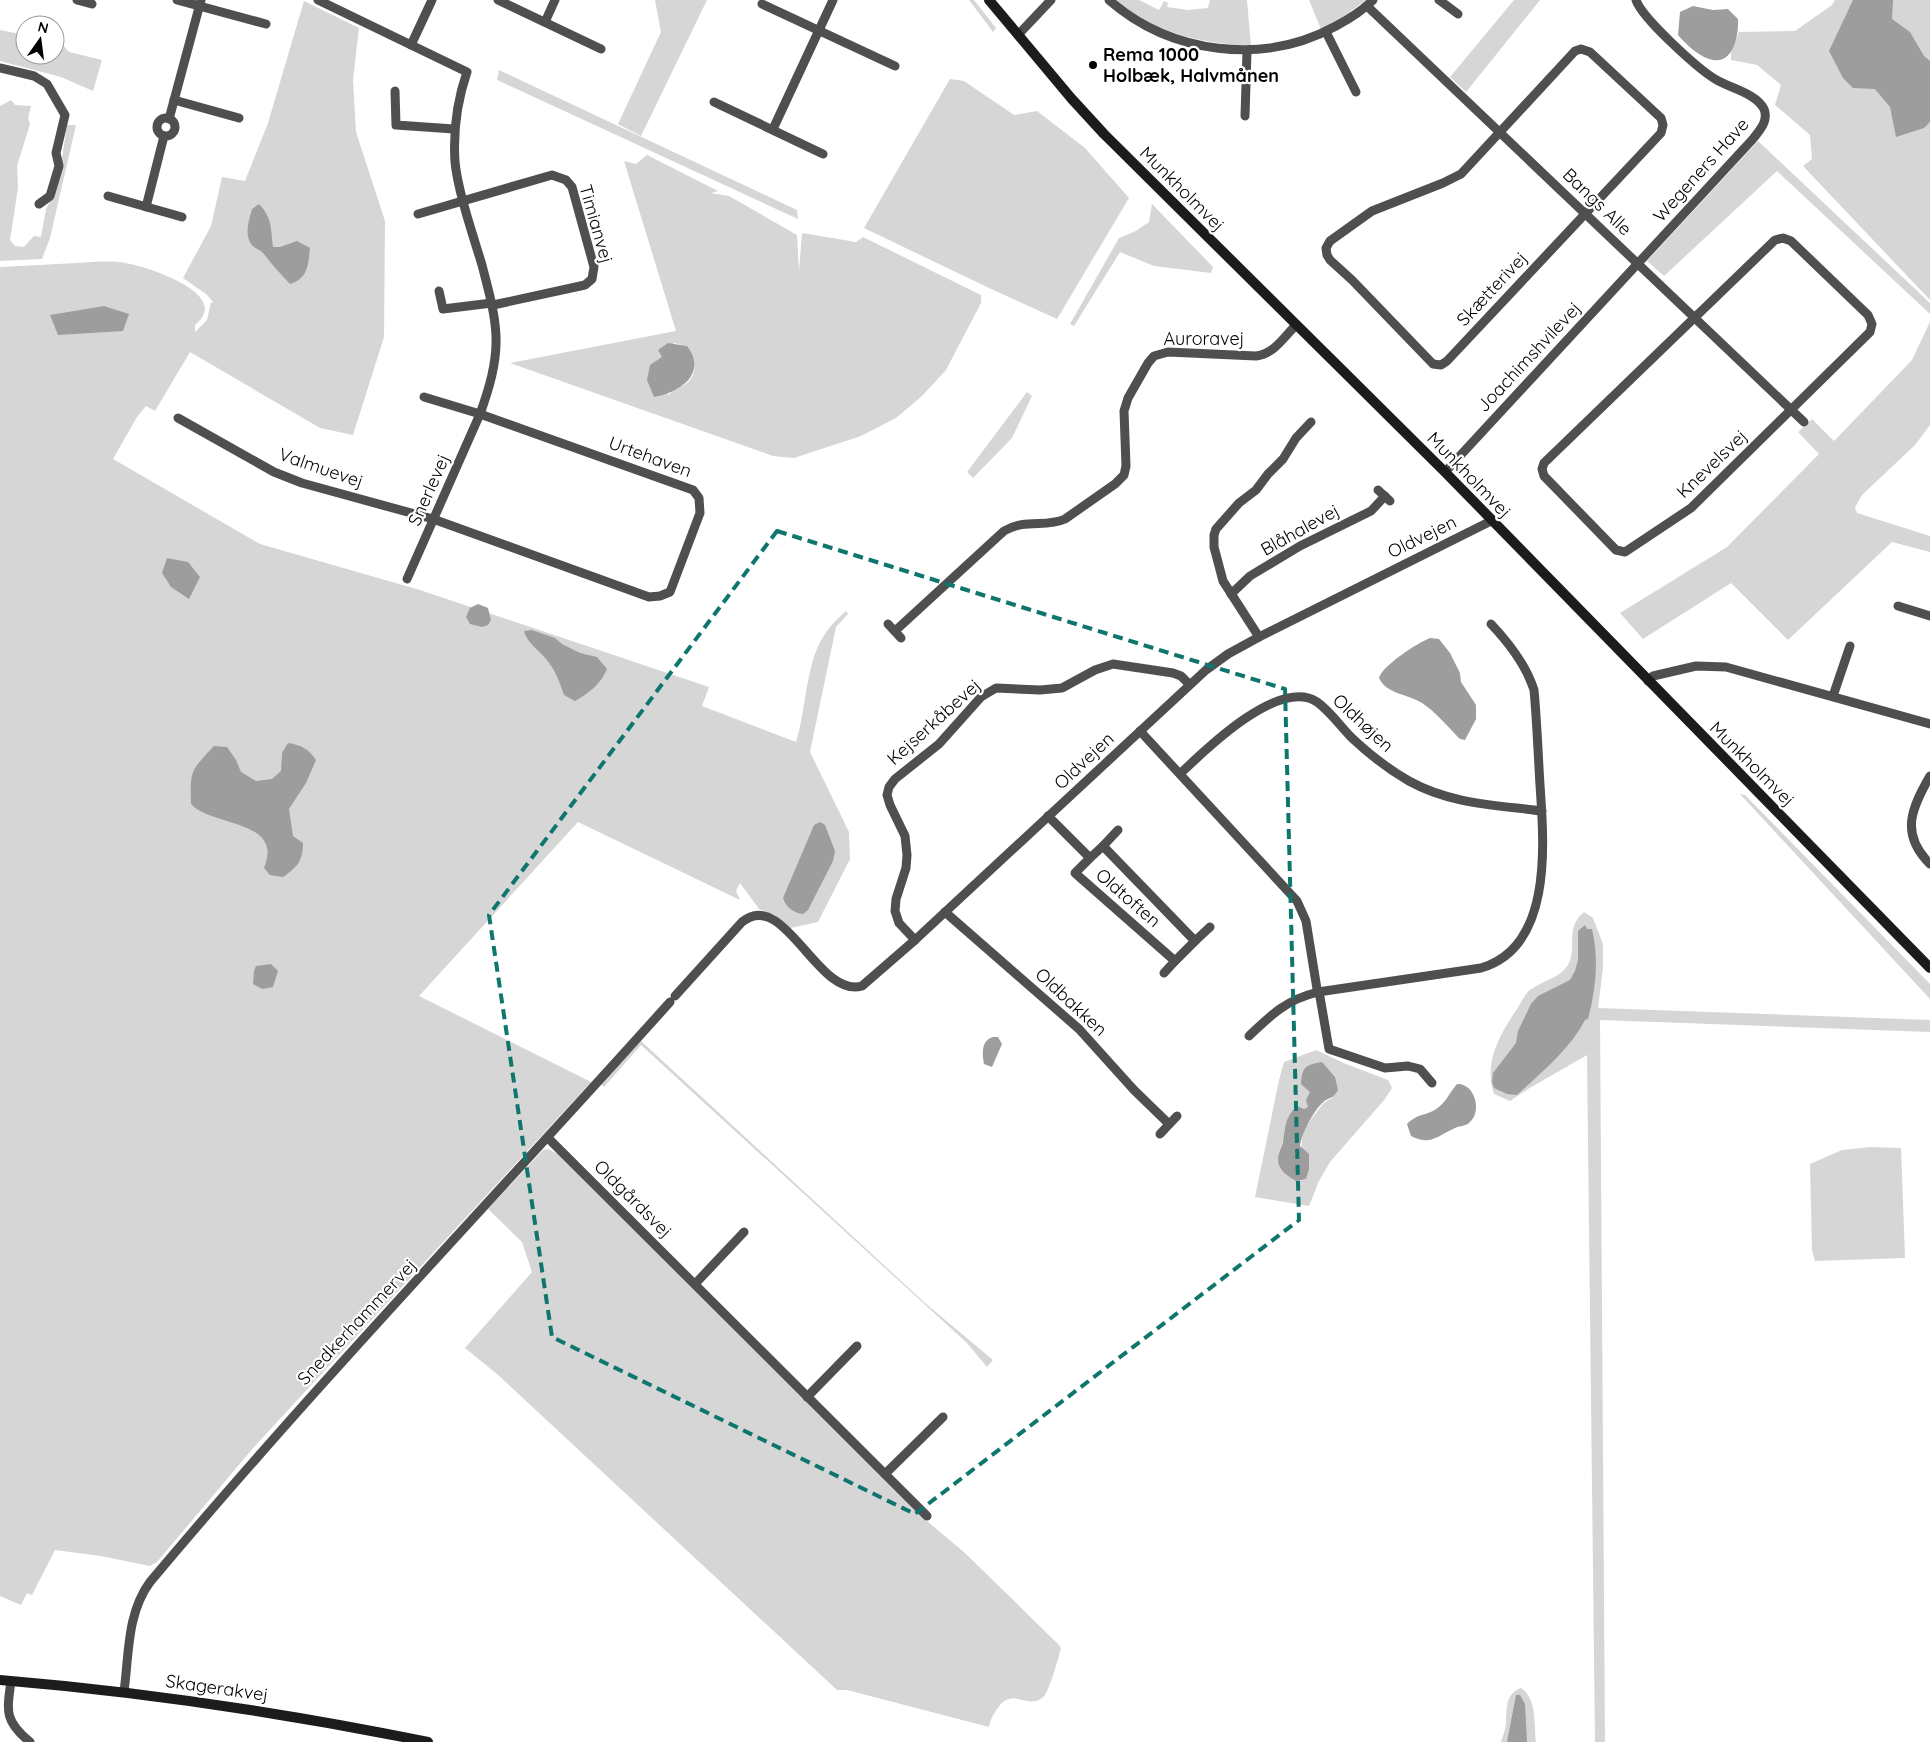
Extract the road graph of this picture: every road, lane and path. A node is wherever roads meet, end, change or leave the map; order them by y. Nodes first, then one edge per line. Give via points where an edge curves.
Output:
1 (77, 0) edge
2 (177, 0) edge
3 (318, 0) edge
4 (432, 0) edge
5 (498, 0) edge
6 (555, 0) edge
7 (833, 0) edge
8 (989, 0) edge
9 (1051, 0) edge
10 (1109, 0) edge
11 (1439, 0) edge
12 (1636, 0) edge
13 (200, 3) edge
14 (1370, 3) edge
15 (92, 4) dead end
16 (762, 4) dead end
17 (1458, 14) dead end
18 (545, 22) junction
19 (266, 24) dead end
20 (819, 31) junction
21 (1326, 32) junction
22 (1018, 35) junction
23 (411, 45) junction
24 (601, 49) dead end
25 (1247, 51) junction
26 (894, 66) dead end
27 (0, 68) edge
28 (395, 91) dead end
29 (1356, 92) dead end
30 (174, 100) junction
31 (714, 102) dead end
32 (1245, 116) dead end
33 (239, 118) dead end
34 (454, 129) junction
35 (773, 129) junction
36 (1500, 133) junction
37 (824, 154) dead end
38 (108, 196) dead end
39 (464, 200) junction
40 (39, 204) dead end
41 (146, 207) junction
42 (418, 214) dead end
43 (1585, 214) junction
44 (182, 217) dead end
45 (1638, 264) junction
46 (439, 291) dead end
47 (492, 304) junction
48 (1695, 319) junction
49 (1296, 325) junction
50 (424, 397) dead end
51 (1791, 410) junction
52 (480, 414) junction
53 (178, 418) dead end
54 (1311, 422) dead end
55 (1804, 422) dead end
56 (1445, 472) junction
57 (1384, 496) dead end
58 (433, 519) junction
59 (1491, 521) junction
60 (407, 579) dead end
61 (1231, 594) junction
62 (1898, 606) dead end
63 (1930, 616) edge
64 (1491, 624) dead end
65 (1258, 637) junction
66 (901, 638) dead end
67 (1850, 646) dead end
68 (1648, 681) junction
69 (1189, 684) junction
70 (1833, 696) junction
71 (1930, 724) edge
72 (1140, 731) junction
73 (1180, 774) junction
74 (1930, 776) edge
75 (1542, 811) junction
76 (1048, 816) junction
77 (1118, 830) dead end
78 (1102, 846) junction
79 (1090, 858) junction
80 (1930, 864) edge
81 (945, 912) junction
82 (737, 927) joint
83 (1210, 927) dead end
84 (915, 940) junction
85 (1195, 941) junction
86 (1175, 961) junction
87 (1930, 968) edge
88 (1164, 973) dead end
89 (1318, 992) junction
90 (1249, 1036) dead end
91 (1432, 1082) dead end
92 (1177, 1116) dead end
93 (1169, 1124) junction
94 (1160, 1134) dead end
95 (548, 1138) junction
96 (744, 1232) dead end
97 (695, 1284) junction
98 (857, 1346) dead end
99 (807, 1397) junction
100 (943, 1417) dead end
101 (885, 1474) junction
102 (927, 1516) dead end
103 (0, 1680) edge
104 (11, 1680) junction
105 (124, 1692) junction
106 (30, 1742) edge
107 (428, 1742) edge

1 - 15 street
2 - 13 street
3 - 23 street
4 - 23 street
5 - 18 street
6 - 18 street
7 - 20 street
8 - 22 street, Munkholmvej
9 - 22 street
10 - 25 street via 1137,21 1168,36 1209,48
11 - 17 street
12 - 45 street, Wegeners Have via 1641,12 1697,67 1758,101 1765,117 1764,126 1752,140
13 - 19 street
13 - 30 street
14 - 21 street
14 - 36 street, Bangs Alle
16 - 20 street
18 - 24 street
20 - 26 street
20 - 35 street
21 - 25 street via 1285,46
21 - 29 street
22 - 49 street, Munkholmvej via 1104,134
23 - 34 street, Snerlevej via 468,72
25 - 32 street
27 - 40 street via 34,76 47,84 65,115 56,153 59,166 50,196
28 - 34 street via 396,125
30 - 33 street
30 - 41 street via 169,119 163,119 158,125 158,131 164,136
31 - 35 street
34 - 39 street, Snerlevej via 455,162
35 - 37 street
36 - 43 street, Bangs Alle
36 - 43 street, Skætterivej via 1575,51 1582,49 1590,52 1661,118 1660,134
36 - 43 street, Skætterivej via 1457,176 1372,212 1330,241 1326,248 1330,260 1431,362 1438,365 1447,361
38 - 41 street
39 - 42 street
39 - 47 street, Snerlevej
39 - 47 street, Timianvej via 552,175 560,177 572,187 592,258 592,279 585,285
41 - 44 street
43 - 45 street, Bangs Alle
45 - 48 street, Bangs Alle
45 - 56 street, Joachimshvilevej
46 - 47 street via 443,309
47 - 52 street, Snerlevej via 496,337 494,361 489,390
48 - 51 street, Bangs Alle
48 - 51 street, Knevelsvej via 1775,240 1784,238 1791,242 1868,315 1872,326 1870,332
48 - 51 street, Knevelsvej via 1543,466 1544,476 1616,550 1625,552 1691,508
49 - 56 street, Munkholmvej
49 - 66 street, Auroravej via 1265,355 1173,352 1154,356 1132,388 1126,404 1126,466 1121,479 1065,519 1054,523 1020,524 1004,530 891,628
50 - 52 street
51 - 55 street, Bangs Alle
52 - 58 street, Snerlevej
52 - 58 street, Urtehaven via 693,490 699,498 700,513 673,588 663,595 649,597
53 - 58 street, Valmuevej via 288,478
54 - 61 street via 1296,438 1283,460 1214,533 1222,578
56 - 59 street, Munkholmvej
57 - 61 street, Blåhalevej via 1371,511 1300,546 1250,576
58 - 60 street, Snerlevej
59 - 65 street, Oldvejen
59 - 68 street, Munkholmvej
61 - 65 street
62 - 63 street
64 - 75 street via 1517,657 1534,690
65 - 69 street, Oldvejen
67 - 70 street
68 - 70 street via 1653,676 1696,666 1716,666 1736,668
68 - 87 street, Munkholmvej
69 - 72 street, Oldvejen
69 - 84 street, Kejserkåbevej via 1173,673 1113,664 1062,688 999,687 981,697 950,734 895,779 888,791 890,805 904,836 907,855 895,911 899,923
70 - 71 street
72 - 73 street
72 - 76 street, Oldvejen
73 - 75 street, Oldhøjen via 1248,716 1273,704 1301,697 1318,703 1371,755 1419,786 1469,802
73 - 89 street via 1292,894 1301,908 1310,936
74 - 80 street via 1916,803 1910,829 1918,851
75 - 89 street via 1544,854 1535,904 1525,934 1506,956 1476,970
76 - 79 street, Oldtoften
76 - 81 street, Oldvejen
77 - 78 street
78 - 79 street, Oldtoften
78 - 85 street, Oldtoften
79 - 86 street, Oldtoften via 1076,872
81 - 84 street, Oldvejen
81 - 93 street, Oldbakken via 1079,1029
82 - 84 street, Oldvejen via 753,915 770,918 794,938 831,978 852,988 866,983
82 - 95 street, Snedkerhammervej
83 - 85 street
85 - 86 street
86 - 88 street
89 - 90 street via 1282,1006
89 - 91 street via 1330,1051 1385,1068 1408,1066 1420,1069
92 - 93 street
93 - 94 street
95 - 97 street, Oldgårdsvej
95 - 105 street, Snedkerhammervej via 280,1430 150,1582 133,1615
96 - 97 street
97 - 99 street, Oldgårdsvej
98 - 99 street
99 - 101 street, Oldgårdsvej
100 - 101 street
101 - 102 street, Oldgårdsvej
103 - 104 street, Skagerakvej
104 - 105 street, Skagerakvej
104 - 106 street via 8,1714 21,1735
105 - 107 street, Skagerakvej via 286,1714

